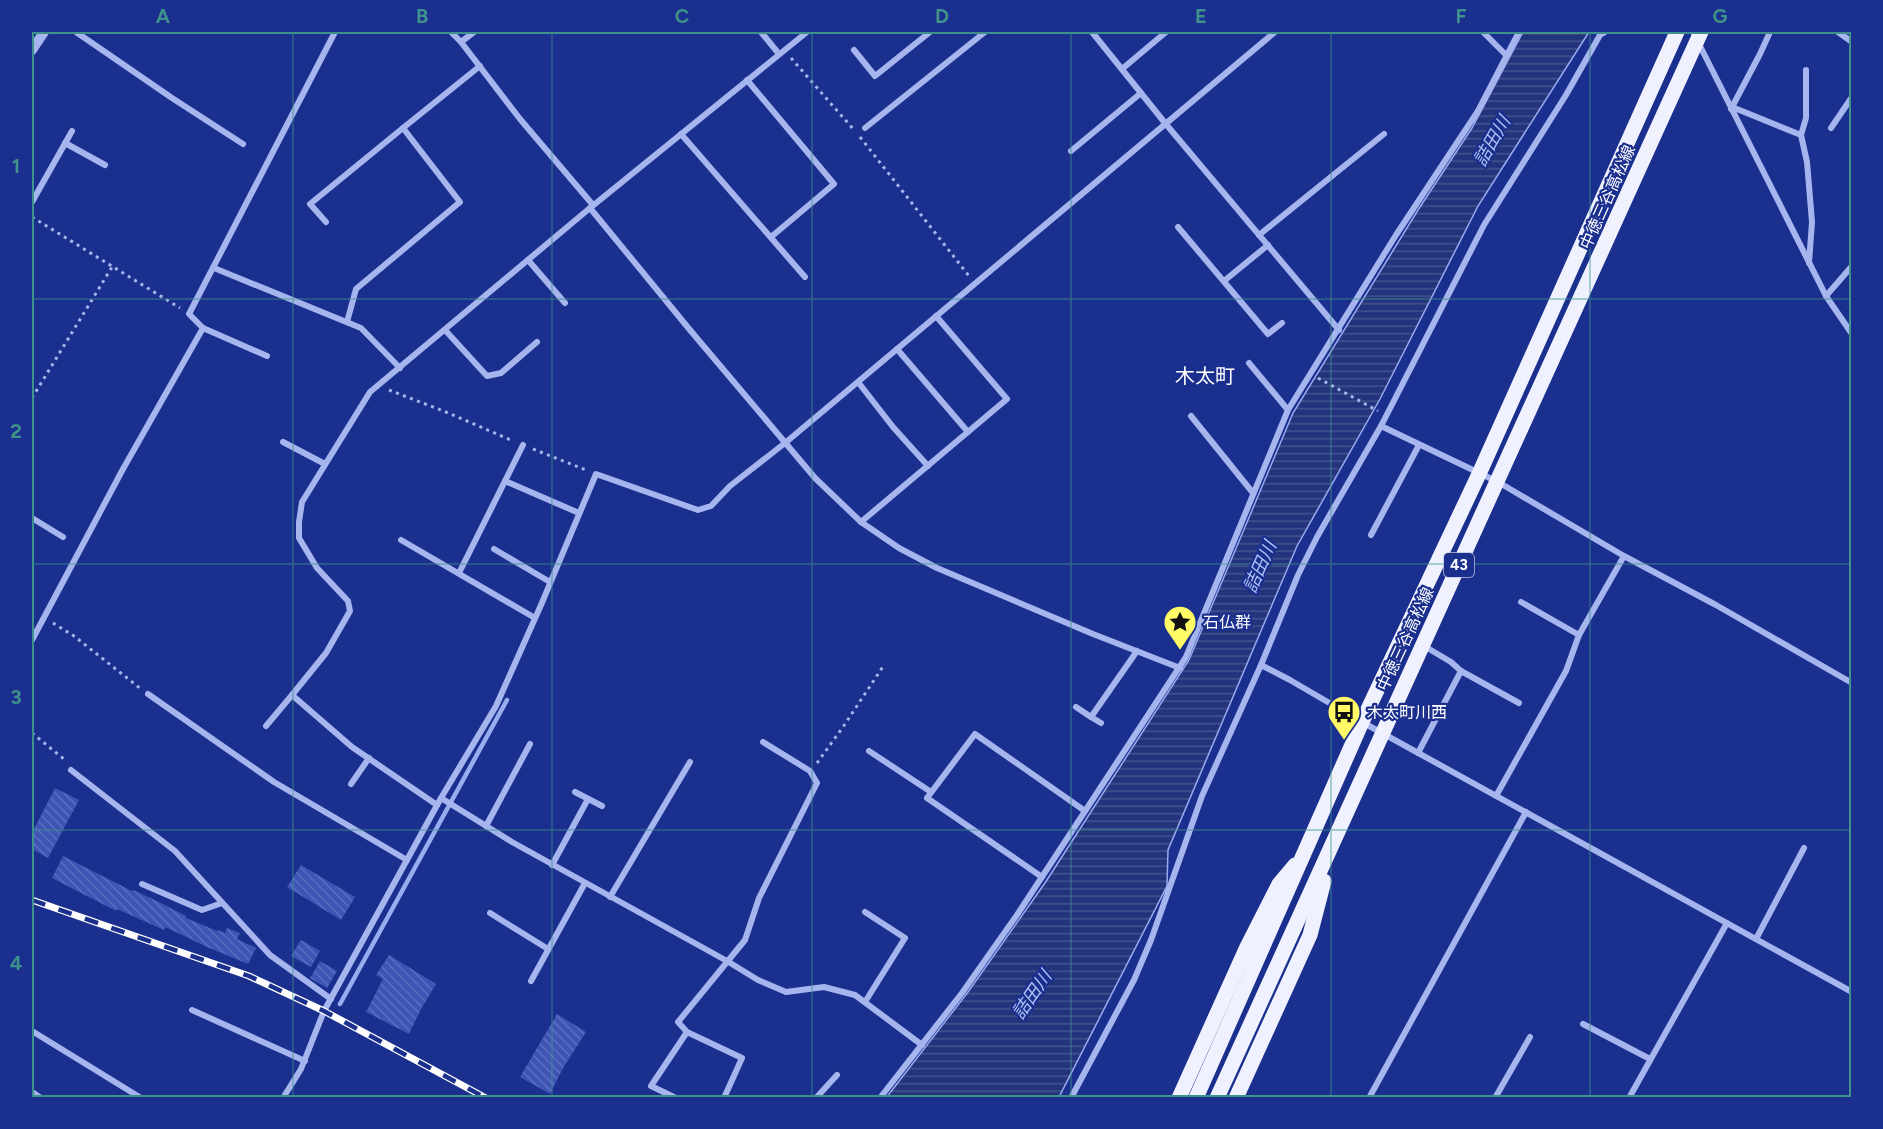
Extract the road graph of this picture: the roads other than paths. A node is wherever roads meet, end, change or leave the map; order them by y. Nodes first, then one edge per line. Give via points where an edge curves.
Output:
1 (44, 32) edge
2 (76, 32) edge
3 (335, 32) edge
4 (451, 32) edge
5 (474, 32) edge
6 (761, 32) edge
7 (807, 32) edge
8 (930, 32) edge
9 (985, 32) edge
10 (1092, 32) edge
11 (1166, 32) edge
12 (1275, 32) edge
13 (1483, 32) edge
14 (1519, 32) edge
15 (1605, 32) edge
16 (1677, 32) edge
17 (1770, 32) edge
18 (1838, 32) edge
19 (1697, 34) edge
20 (461, 42) junction
21 (1851, 42) edge
22 (32, 50) edge
23 (854, 50) dead end
24 (782, 52) junction
25 (1506, 55) junction
26 (480, 66) junction
27 (1122, 69) junction
28 (1806, 70) dead end
29 (747, 80) junction
30 (1141, 93) junction
31 (1851, 97) edge
32 (1732, 108) junction
33 (1165, 123) junction
34 (403, 128) junction
35 (865, 128) dead end
36 (1831, 128) dead end
37 (72, 131) dead end
38 (681, 134) junction
39 (1384, 134) dead end
40 (1802, 135) junction
41 (65, 142) junction
42 (243, 144) dead end
43 (1071, 151) dead end
44 (105, 165) dead end
45 (32, 202) edge
46 (592, 207) junction
47 (326, 222) dead end
48 (1178, 227) dead end
49 (1260, 236) junction
50 (771, 237) junction
51 (1268, 245) junction
52 (528, 260) junction
53 (1809, 263) junction
54 (1851, 266) edge
55 (213, 267) junction
56 (805, 277) dead end
57 (1224, 281) junction
58 (1826, 296) junction
59 (565, 303) dead end
60 (936, 316) junction
61 (347, 322) junction
62 (1282, 323) dead end
63 (203, 328) junction
64 (445, 330) junction
65 (1339, 330) junction
66 (1851, 334) edge
67 (537, 342) dead end
68 (897, 349) junction
69 (267, 356) dead end
70 (1249, 363) dead end
71 (400, 368) junction
72 (858, 382) junction
73 (1288, 410) junction
74 (1191, 416) dead end
75 (1381, 426) junction
76 (968, 432) junction
77 (283, 442) dead end
78 (785, 443) junction
79 (523, 445) road end
80 (1419, 445) junction
81 (325, 464) junction
82 (928, 466) junction
83 (1479, 474) junction
84 (505, 481) junction
85 (1498, 482) junction
86 (1254, 493) junction
87 (579, 513) junction
88 (32, 518) edge
89 (861, 522) junction
90 (1371, 535) dead end
91 (63, 537) dead end
92 (401, 540) dead end
93 (494, 549) dead end
94 (1624, 556) junction
95 (459, 573) junction
96 (550, 582) junction
97 (1521, 602) dead end
98 (535, 618) junction
99 (1579, 635) junction
100 (32, 640) edge
101 (1422, 645) junction
102 (1137, 651) junction
103 (1260, 665) junction
104 (1180, 668) junction
105 (1461, 671) junction
106 (1851, 682) edge
107 (148, 694) road end
108 (292, 695) junction
109 (1519, 703) dead end
110 (1076, 707) dead end
111 (1091, 717) junction
112 (1362, 722) junction
113 (1101, 723) dead end
114 (266, 726) dead end
115 (1382, 733) junction
116 (763, 742) dead end
117 (531, 744) dead end
118 (869, 751) dead end
119 (1418, 753) junction
120 (369, 758) junction
121 (690, 762) dead end
122 (71, 770) road end
123 (351, 784) dead end
124 (576, 792) dead end
125 (931, 792) junction
126 (1496, 795) junction
127 (588, 799) junction
128 (439, 802) junction
129 (602, 806) dead end
130 (1085, 811) junction
131 (1526, 812) junction
132 (486, 826) junction
133 (1332, 846) junction
134 (1804, 848) dead end
135 (1306, 852) junction
136 (407, 860) junction
137 (552, 865) junction
138 (1042, 877) junction
139 (585, 883) junction
140 (142, 884) dead end
141 (610, 897) junction
142 (222, 903) junction
143 (865, 912) dead end
144 (490, 913) dead end
145 (1727, 923) junction
146 (1756, 939) junction
147 (548, 949) junction
148 (727, 961) junction
149 (531, 981) dead end
150 (1851, 992) edge
151 (331, 999) junction
152 (864, 1002) junction
153 (192, 1010) dead end
154 (1583, 1024) dead end
155 (32, 1031) edge
156 (687, 1032) junction
157 (1530, 1036) dead end
158 (922, 1045) junction
159 (1650, 1059) junction
160 (305, 1061) junction
161 (837, 1075) dead end
162 (32, 1092) edge
163 (41, 1098) edge
164 (141, 1098) edge
165 (283, 1098) edge
166 (676, 1098) edge
167 (724, 1098) edge
168 (816, 1098) edge
169 (880, 1098) edge
170 (1071, 1098) edge
171 (1179, 1098) edge
172 (1196, 1098) edge
173 (1217, 1098) edge
174 (1236, 1098) edge
175 (1369, 1098) edge
176 (1495, 1098) edge
177 (1629, 1098) edge

1 - 22 street
2 - 42 street
3 - 55 street
4 - 20 street
5 - 20 street
6 - 24 street
7 - 24 street
8 - 23 street via 875,76
9 - 35 street
10 - 27 street
11 - 27 street
12 - 33 street
13 - 25 street
14 - 25 street
15 - 75 street via 1599,35 1484,225
16 - 83 main road, 中徳三谷高松線 / 43
17 - 32 street
18 - 21 street
19 - 32 street
19 - 85 main road, 中徳三谷高松線 / 43
20 - 26 street
24 - 29 street
25 - 65 street via 1478,111
26 - 34 street
26 - 46 street
27 - 30 street
28 - 40 street
29 - 38 street
29 - 50 street via 834,184
30 - 33 street
30 - 43 street
31 - 36 street
32 - 40 street
32 - 53 street
33 - 49 street
33 - 60 street
34 - 47 street via 310,204
34 - 61 street via 460,202 356,289
37 - 41 street
38 - 46 street
38 - 50 street
39 - 49 street
40 - 53 street via 1812,222
41 - 44 street
41 - 45 street
46 - 52 street
46 - 78 street
48 - 57 street
49 - 51 street
50 - 56 street
51 - 57 street
51 - 65 street
52 - 59 street
52 - 64 street
53 - 58 street
54 - 58 street
55 - 61 street
55 - 63 street via 189,314
57 - 62 street via 1268,334
58 - 66 street
60 - 68 street
60 - 76 street via 1007,399
61 - 71 street via 361,328
63 - 69 street
63 - 100 street
64 - 67 street via 487,376 501,373
64 - 71 street
65 - 73 street
68 - 72 street
68 - 76 street
70 - 73 street
71 - 81 street via 370,392
72 - 78 street
72 - 82 street
73 - 86 street
74 - 86 street
75 - 80 street
75 - 103 street via 1317,537
76 - 82 street
77 - 81 street
78 - 87 street via 711,506 698,510 596,474
78 - 89 street
79 - 84 street
80 - 83 street
80 - 90 street
81 - 108 street via 302,502 299,537 317,568 348,601 350,612 326,653
82 - 89 street
83 - 85 street
83 - 112 main road, 中徳三谷高松線 / 43
84 - 87 street
84 - 95 street
85 - 94 street
85 - 101 main road, 中徳三谷高松線 / 43
86 - 104 street
87 - 96 street
88 - 91 street
89 - 102 street via 938,568
92 - 95 street
93 - 96 street
94 - 99 street
94 - 106 street
95 - 98 street
96 - 98 street
97 - 99 street
98 - 128 street via 496,706
99 - 126 street via 1566,671
101 - 105 street
101 - 115 main road, 中徳三谷高松線 / 43
102 - 104 street
102 - 111 street
103 - 112 street
103 - 170 street via 1191,823 1138,970
104 - 130 street
105 - 109 street
105 - 119 street
107 - 136 street via 274,782
108 - 114 street
108 - 120 street
110 - 111 street
111 - 113 street
112 - 115 street
112 - 135 main road, 中徳三谷高松線 / 43
115 - 119 street
115 - 133 main road, 中徳三谷高松線 / 43
116 - 148 street via 810,771 817,783 759,898 745,940
117 - 132 street
118 - 125 street
119 - 126 street
120 - 123 street
120 - 128 street
121 - 141 street
122 - 142 street via 175,851
124 - 127 street
125 - 130 street via 975,735
125 - 138 street via 927,798
126 - 131 street
127 - 129 street
127 - 137 street
128 - 132 street
128 - 136 street
130 - 138 street
131 - 145 street
131 - 175 street
132 - 137 street
133 - 173 main road, 中徳三谷高松線 / 43
133 - 174 main road via 1310,935
134 - 146 street
135 - 171 main road via 1279,884
135 - 172 main road, 中徳三谷高松線 / 43
136 - 151 street
137 - 139 street
138 - 158 street
139 - 141 street
139 - 147 street
140 - 142 street via 202,910
141 - 148 street
142 - 151 street via 270,955
143 - 152 street via 905,938
144 - 147 street
145 - 146 street
145 - 159 street
146 - 150 street
147 - 149 street
148 - 152 street via 786,992 824,987 855,995
148 - 156 street via 678,1022
151 - 160 street
152 - 158 street
153 - 160 street
154 - 159 street
155 - 164 street
156 - 166 street via 651,1086
156 - 167 street via 742,1058
157 - 176 street
158 - 169 street
159 - 177 street
160 - 165 street
161 - 168 street
162 - 163 street

